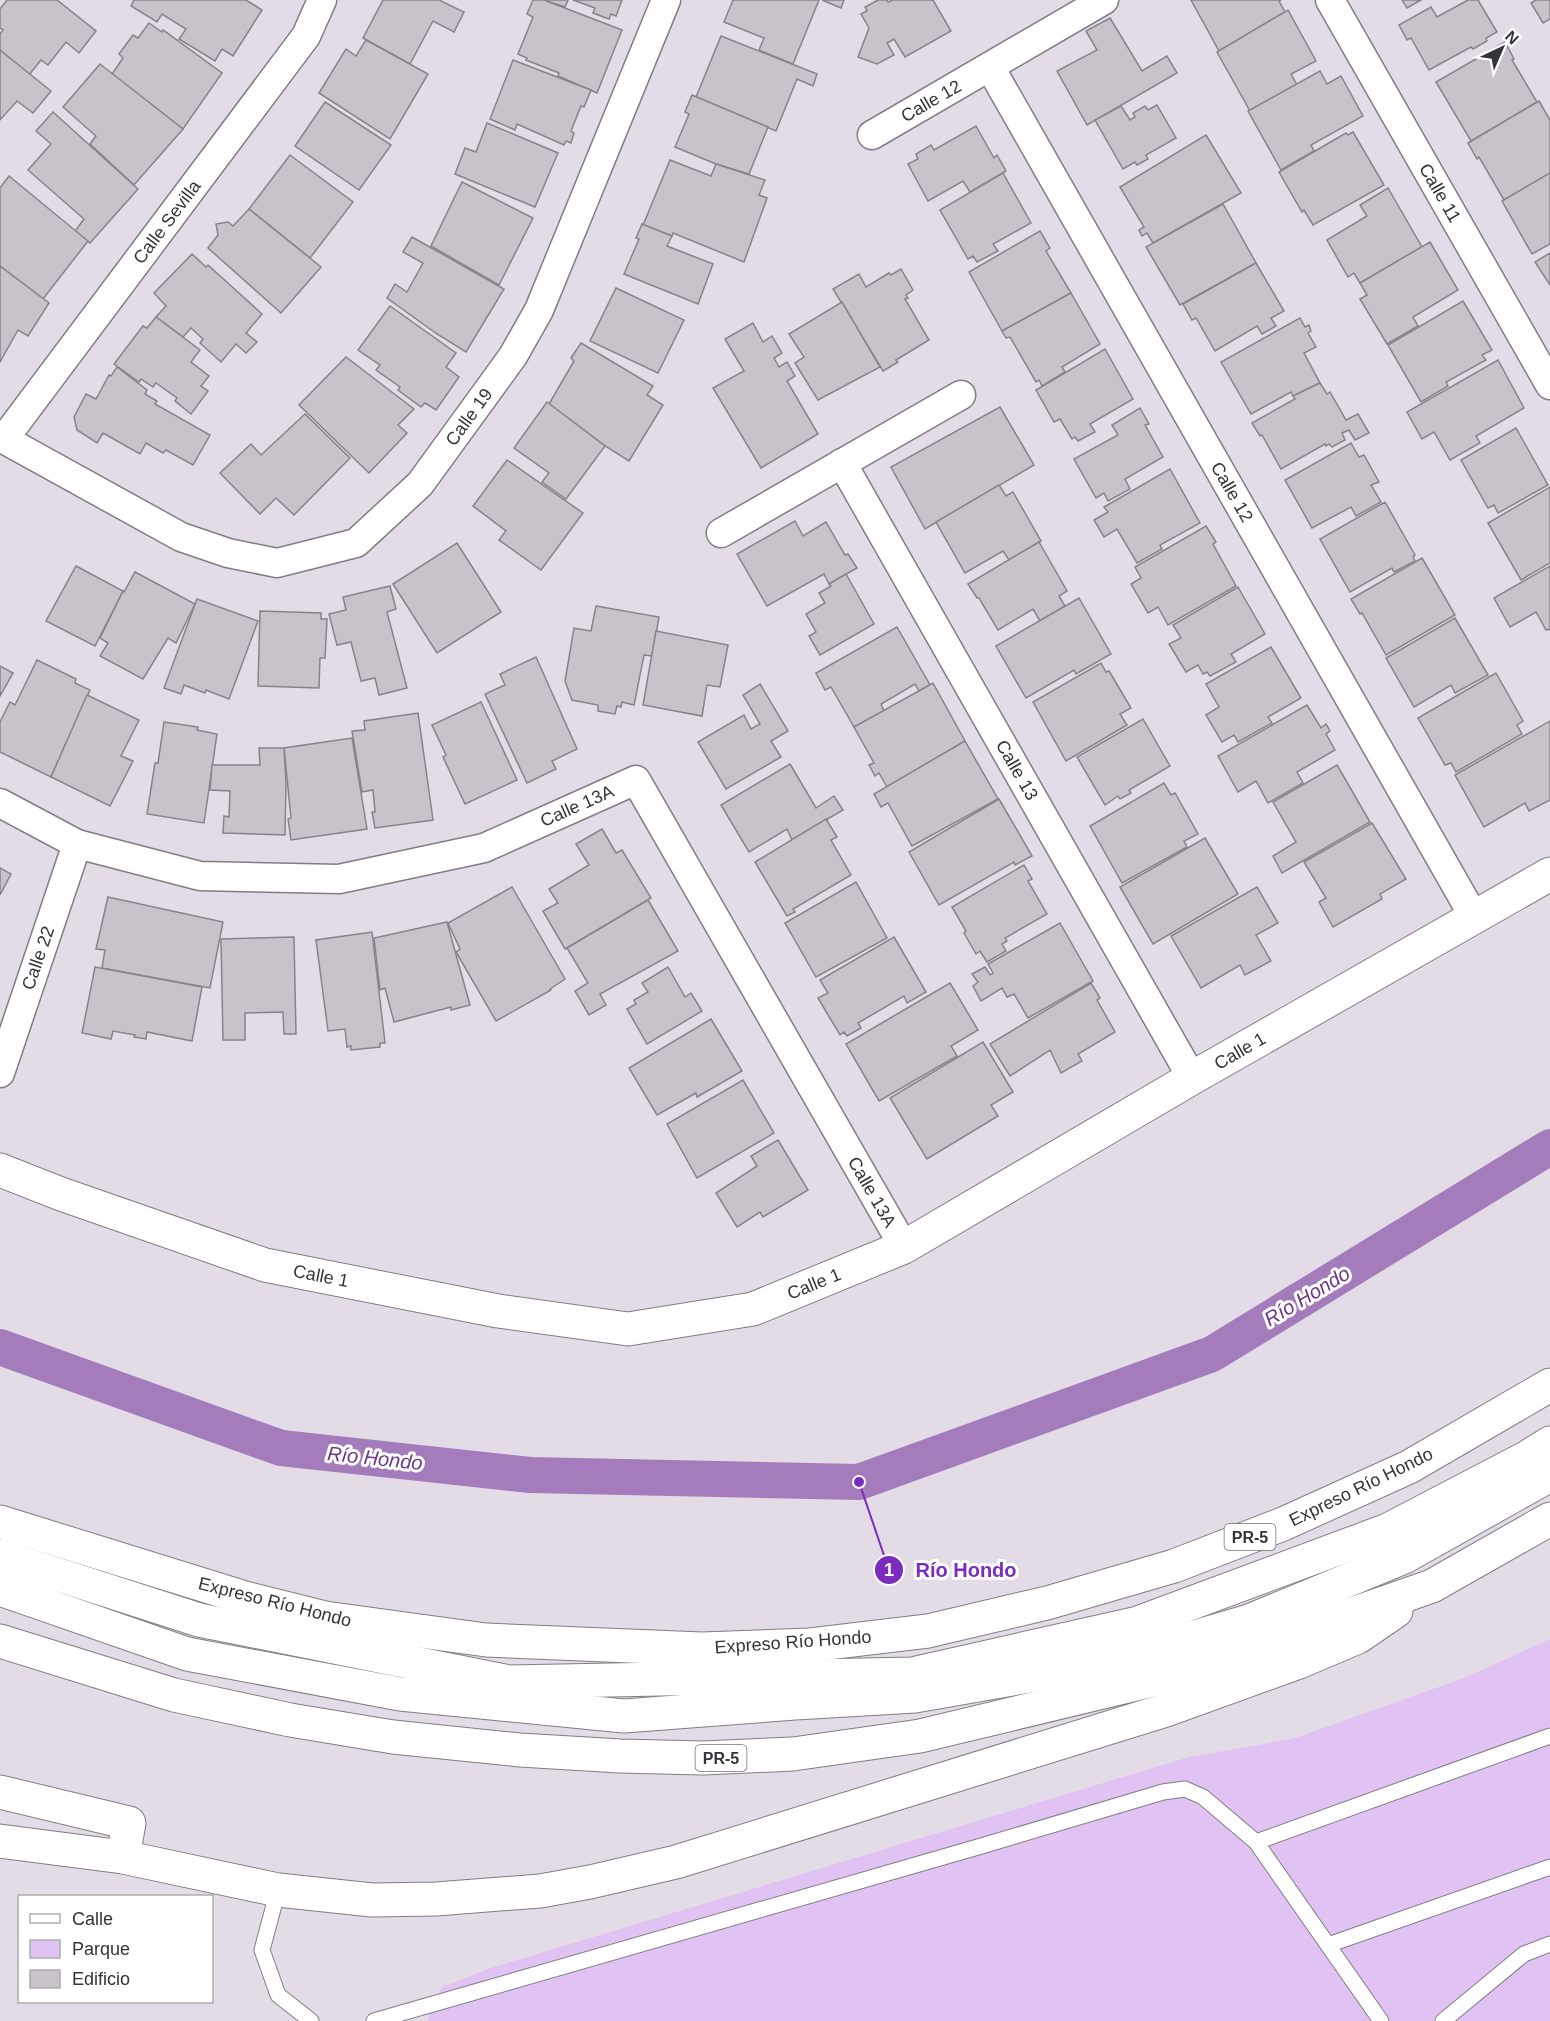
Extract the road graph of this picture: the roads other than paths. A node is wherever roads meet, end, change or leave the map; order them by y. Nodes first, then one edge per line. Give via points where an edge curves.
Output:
1 (322, 0) edge
2 (666, 0) edge
3 (1104, 0) edge
4 (1330, 0) edge
5 (990, 67) junction
6 (872, 135) dead end
7 (1550, 385) edge
8 (961, 394) dead end
9 (2, 438) edge
10 (842, 463) junction
11 (722, 532) dead end
12 (0, 803) edge
13 (77, 844) junction
14 (1550, 874) edge
15 (1474, 917) junction
16 (0, 1073) edge
17 (1192, 1078) junction
18 (0, 1170) edge
19 (904, 1247) junction
20 (1550, 1385) edge
21 (1550, 1443) edge
22 (1550, 1475) edge
23 (1550, 1519) edge
24 (0, 1522) edge
25 (0, 1556) edge
26 (1432, 1586) junction
27 (0, 1589) edge
28 (0, 1641) edge
29 (1550, 1736) edge
30 (0, 1792) edge
31 (0, 1841) edge
32 (1256, 1842) junction
33 (123, 1857) junction
34 (1550, 1866) edge
35 (278, 1890) junction
36 (1550, 1944) edge
37 (1328, 1945) junction
38 (311, 2021) edge
39 (374, 2021) edge
40 (1381, 2021) edge
41 (1443, 2021) edge

1 - 9 street, Calle Sevilla via 306,36
2 - 9 street, Calle 19 via 539,310 513,356 420,484 356,543 278,562 228,553 181,537
3 - 5 street, Calle 12
4 - 7 street, Calle 11
5 - 6 street, Calle 12
5 - 15 street, Calle 12
8 - 10 street
10 - 11 street
10 - 17 street, Calle 13
12 - 13 street, Calle 13A
13 - 16 street, Calle 22
13 - 19 street, Calle 13A via 200,876 339,879 484,848 636,780
14 - 15 main road, Calle 1
15 - 17 main road, Calle 1
17 - 19 main road, Calle 1
18 - 19 main road, Calle 1 via 266,1265 498,1311 628,1329 753,1309
20 - 24 main road, Expreso Río Hondo / PR-5 via 1409,1467 1282,1524 1174,1566 1047,1604 927,1631 810,1645 702,1649 486,1640 325,1618 245,1598
21 - 25 main road via 1388,1530 1138,1623 912,1674 508,1682 199,1620
22 - 27 main road via 1404,1557 1249,1621 1109,1662 915,1696 624,1716 400,1694 187,1654
23 - 26 main road, PR-5
26 - 28 main road, PR-5 via 1186,1672 1046,1708 920,1736 793,1754 703,1758 520,1750 393,1737 290,1720 174,1695
26 - 35 main road via 1358,1637 1238,1685 676,1862 540,1891 436,1899 372,1900
29 - 32 lane
30 - 33 main road via 129,1823
31 - 33 main road
32 - 37 lane
32 - 39 lane via 1203,1797 1185,1789 1163,1792
33 - 35 main road
34 - 37 lane
35 - 38 lane via 262,1950 278,1995
36 - 41 lane via 1524,1954
37 - 40 lane

